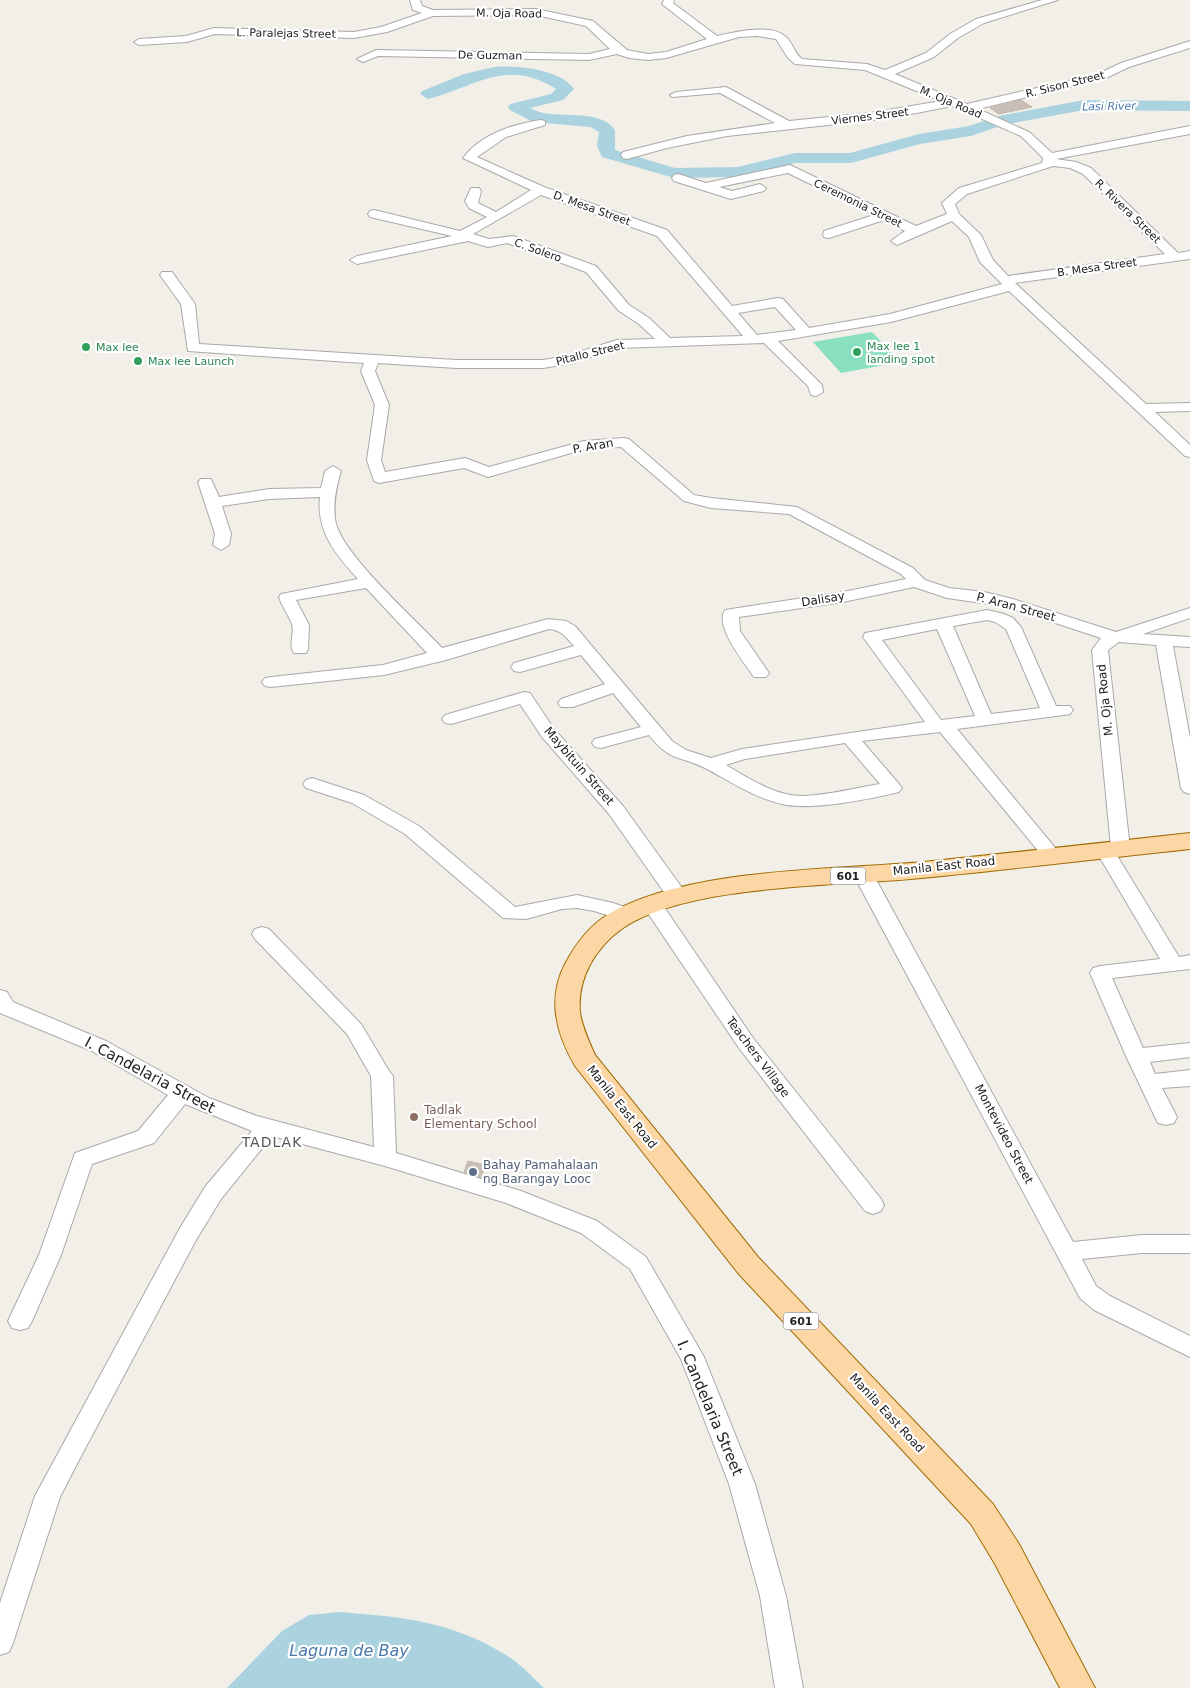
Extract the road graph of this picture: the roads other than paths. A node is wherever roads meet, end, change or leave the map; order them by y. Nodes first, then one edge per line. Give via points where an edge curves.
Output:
1 (415, 0) edge
2 (669, 0) edge
3 (1053, 0) edge
4 (432, 14) junction
5 (717, 41) junction
6 (138, 42) dead end
7 (1190, 44) edge
8 (618, 50) junction
9 (589, 57) joint
10 (363, 59) dead end
11 (884, 75) junction
12 (676, 95) dead end
13 (953, 102) junction
14 (966, 108) junction
15 (542, 123) dead end
16 (786, 125) junction
17 (1190, 130) edge
18 (627, 155) dead end
19 (1049, 159) junction
20 (678, 178) dead end
21 (807, 178) junction
22 (708, 186) junction
23 (540, 190) junction
24 (475, 191) dead end
25 (374, 214) dead end
26 (884, 216) junction
27 (954, 216) junction
28 (497, 217) junction
29 (915, 230) junction
30 (829, 234) dead end
31 (465, 236) junction
32 (898, 241) dead end
33 (1190, 255) edge
34 (1175, 257) junction
35 (357, 260) dead end
36 (168, 275) dead end
37 (1008, 283) junction
38 (730, 311) junction
39 (806, 333) junction
40 (761, 339) junction
41 (666, 342) junction
42 (373, 359) junction
43 (816, 392) dead end
44 (1190, 407) edge
45 (1141, 408) junction
46 (1190, 452) edge
47 (333, 470) dead end
48 (206, 482) dead end
49 (327, 492) junction
50 (212, 503) junction
51 (221, 545) dead end
52 (370, 582) junction
53 (918, 584) junction
54 (731, 613) joint
55 (1190, 614) edge
56 (944, 623) junction
57 (1116, 637) junction
58 (1164, 641) junction
59 (1190, 642) edge
60 (300, 648) dead end
61 (585, 648) junction
62 (440, 656) junction
63 (520, 667) dead end
64 (760, 672) dead end
65 (271, 682) dead end
66 (616, 686) junction
67 (566, 702) dead end
68 (451, 719) dead end
69 (985, 720) junction
70 (941, 726) junction
71 (652, 729) junction
72 (849, 737) junction
73 (601, 743) dead end
74 (711, 764) junction
75 (312, 784) dead end
76 (1190, 788) edge
77 (1190, 841) edge
78 (1113, 850) junction
79 (1052, 855) junction
80 (863, 874) junction
81 (678, 898) junction
82 (639, 909) junction
83 (262, 934) dead end
84 (1182, 964) edge
85 (0, 997) edge
86 (1190, 1050) edge
87 (1136, 1056) junction
88 (1190, 1078) edge
89 (1148, 1082) junction
90 (181, 1094) junction
91 (1166, 1117) dead end
92 (267, 1127) junction
93 (385, 1158) junction
94 (873, 1205) dead end
95 (1190, 1244) edge
96 (1067, 1252) junction
97 (20, 1321) dead end
98 (1190, 1348) edge
99 (0, 1643) edge
100 (789, 1688) edge
101 (1078, 1688) edge

1 - 4 street via 417,8
2 - 5 street via 667,4
3 - 11 street via 980,21 916,62
4 - 6 street, L. Paralejas Street via 354,35 214,31 187,38
4 - 8 street, M. Oja Road via 524,12 560,16 595,25
5 - 8 street, M. Oja Road via 646,57
5 - 11 street, M. Oja Road via 743,33 777,35 783,39 790,57 799,62 857,65
7 - 14 street, R. Sison Street via 1102,76
8 - 9 street
9 - 10 street, De Guzman via 552,68 549,66 559,57 376,53
11 - 13 street, M. Oja Road
12 - 16 street via 722,89
13 - 14 street, M. Oja Road
13 - 16 street, Viernes Street via 854,120
14 - 19 street, M. Oja Road via 1025,134
15 - 23 street, D. Mesa Street via 508,132 469,158
16 - 18 street, Viernes Street via 669,142
17 - 19 street
19 - 27 street via 1048,165 1042,169 955,196 948,203
19 - 34 street, R. Rivera Street via 1087,171
20 - 22 street
21 - 22 street via 731,194
21 - 22 street, Ceremonia Street via 790,169
21 - 26 street, Ceremonia Street
23 - 28 street
23 - 38 street, D. Mesa Street via 662,233
24 - 28 street via 473,205
25 - 31 street
26 - 29 street, Ceremonia Street
26 - 30 street
27 - 29 street, Ceremonia Street
27 - 37 street via 975,235 987,262
28 - 31 street
29 - 32 street
31 - 35 street
31 - 41 street, C. Solero via 488,244 508,239 591,269 624,308
33 - 34 street, B. Mesa Street
34 - 37 street, B. Mesa Street
36 - 42 street, Pitallo Street via 188,304 193,348
37 - 39 street, Pitallo Street via 891,318
37 - 45 street
38 - 39 street via 778,302
38 - 40 street, D. Mesa Street
39 - 40 street, Pitallo Street
40 - 41 street, Pitallo Street
40 - 43 street, D. Mesa Street via 815,384
41 - 42 street, Pitallo Street via 617,344 568,360 543,364 456,364
42 - 53 street, P. Aran via 368,370 382,404 374,460 379,478 465,463 488,472 584,445 624,442 689,498 711,504 792,510 907,571
44 - 45 street
45 - 46 street
47 - 49 street
48 - 50 street
49 - 50 street via 268,494
49 - 52 street via 331,532
50 - 51 street via 223,534
52 - 60 street via 287,597 301,626
52 - 62 street
53 - 54 street, Dalisay
53 - 57 street, P. Aran Street via 947,593 984,596 1007,602
54 - 64 street via 732,631
55 - 57 street, M. Oja Road
56 - 69 street
56 - 69 street via 987,615 1007,620 1057,710
56 - 70 street via 871,637
57 - 58 street, P. Aran Street
57 - 78 street, M. Oja Road via 1104,643 1100,650
58 - 59 street, P. Aran Street
58 - 76 street
61 - 62 street via 569,630 548,624
61 - 63 street
61 - 66 street
62 - 65 street via 384,670
66 - 67 street
66 - 71 street
68 - 81 street, Maybituin Street via 524,697 548,733 621,816
69 - 70 street
70 - 72 street
70 - 79 street
71 - 73 street
71 - 74 street via 666,745 680,754
72 - 74 street via 742,754
72 - 74 street via 893,788 803,802 784,800 745,784
75 - 82 street via 358,799 412,830 510,913 524,914 570,902
77 - 78 main road, Manila East Road / 601
78 - 79 main road, Manila East Road / 601
78 - 84 street
79 - 80 main road, Manila East Road / 601
80 - 81 main road, Manila East Road / 601 via 729,888
80 - 96 street, Montevideo Street
81 - 82 main road, Manila East Road / 601
82 - 94 street, Teachers Village
82 - 101 main road, Manila East Road / 601 via 615,921 588,944 571,976 567,1007 572,1031 584,1059 748,1265 982,1514 1008,1554
83 - 93 street via 354,1029 382,1076
84 - 87 street via 1100,974
85 - 90 street, I. Candelaria Street via 5,1007 99,1046
86 - 87 street
87 - 89 street
88 - 89 street
89 - 91 street
90 - 92 street, I. Candelaria Street
90 - 97 street via 163,1115 155,1132 83,1159 50,1255
92 - 93 street, I. Candelaria Street
92 - 99 street via 213,1193 188,1234 70,1453 48,1496
93 - 100 street, I. Candelaria Street via 513,1197 589,1227 638,1263 692,1357 742,1484 772,1596
95 - 96 street via 1142,1244
96 - 98 street, Montevideo Street via 1088,1292 1102,1303

